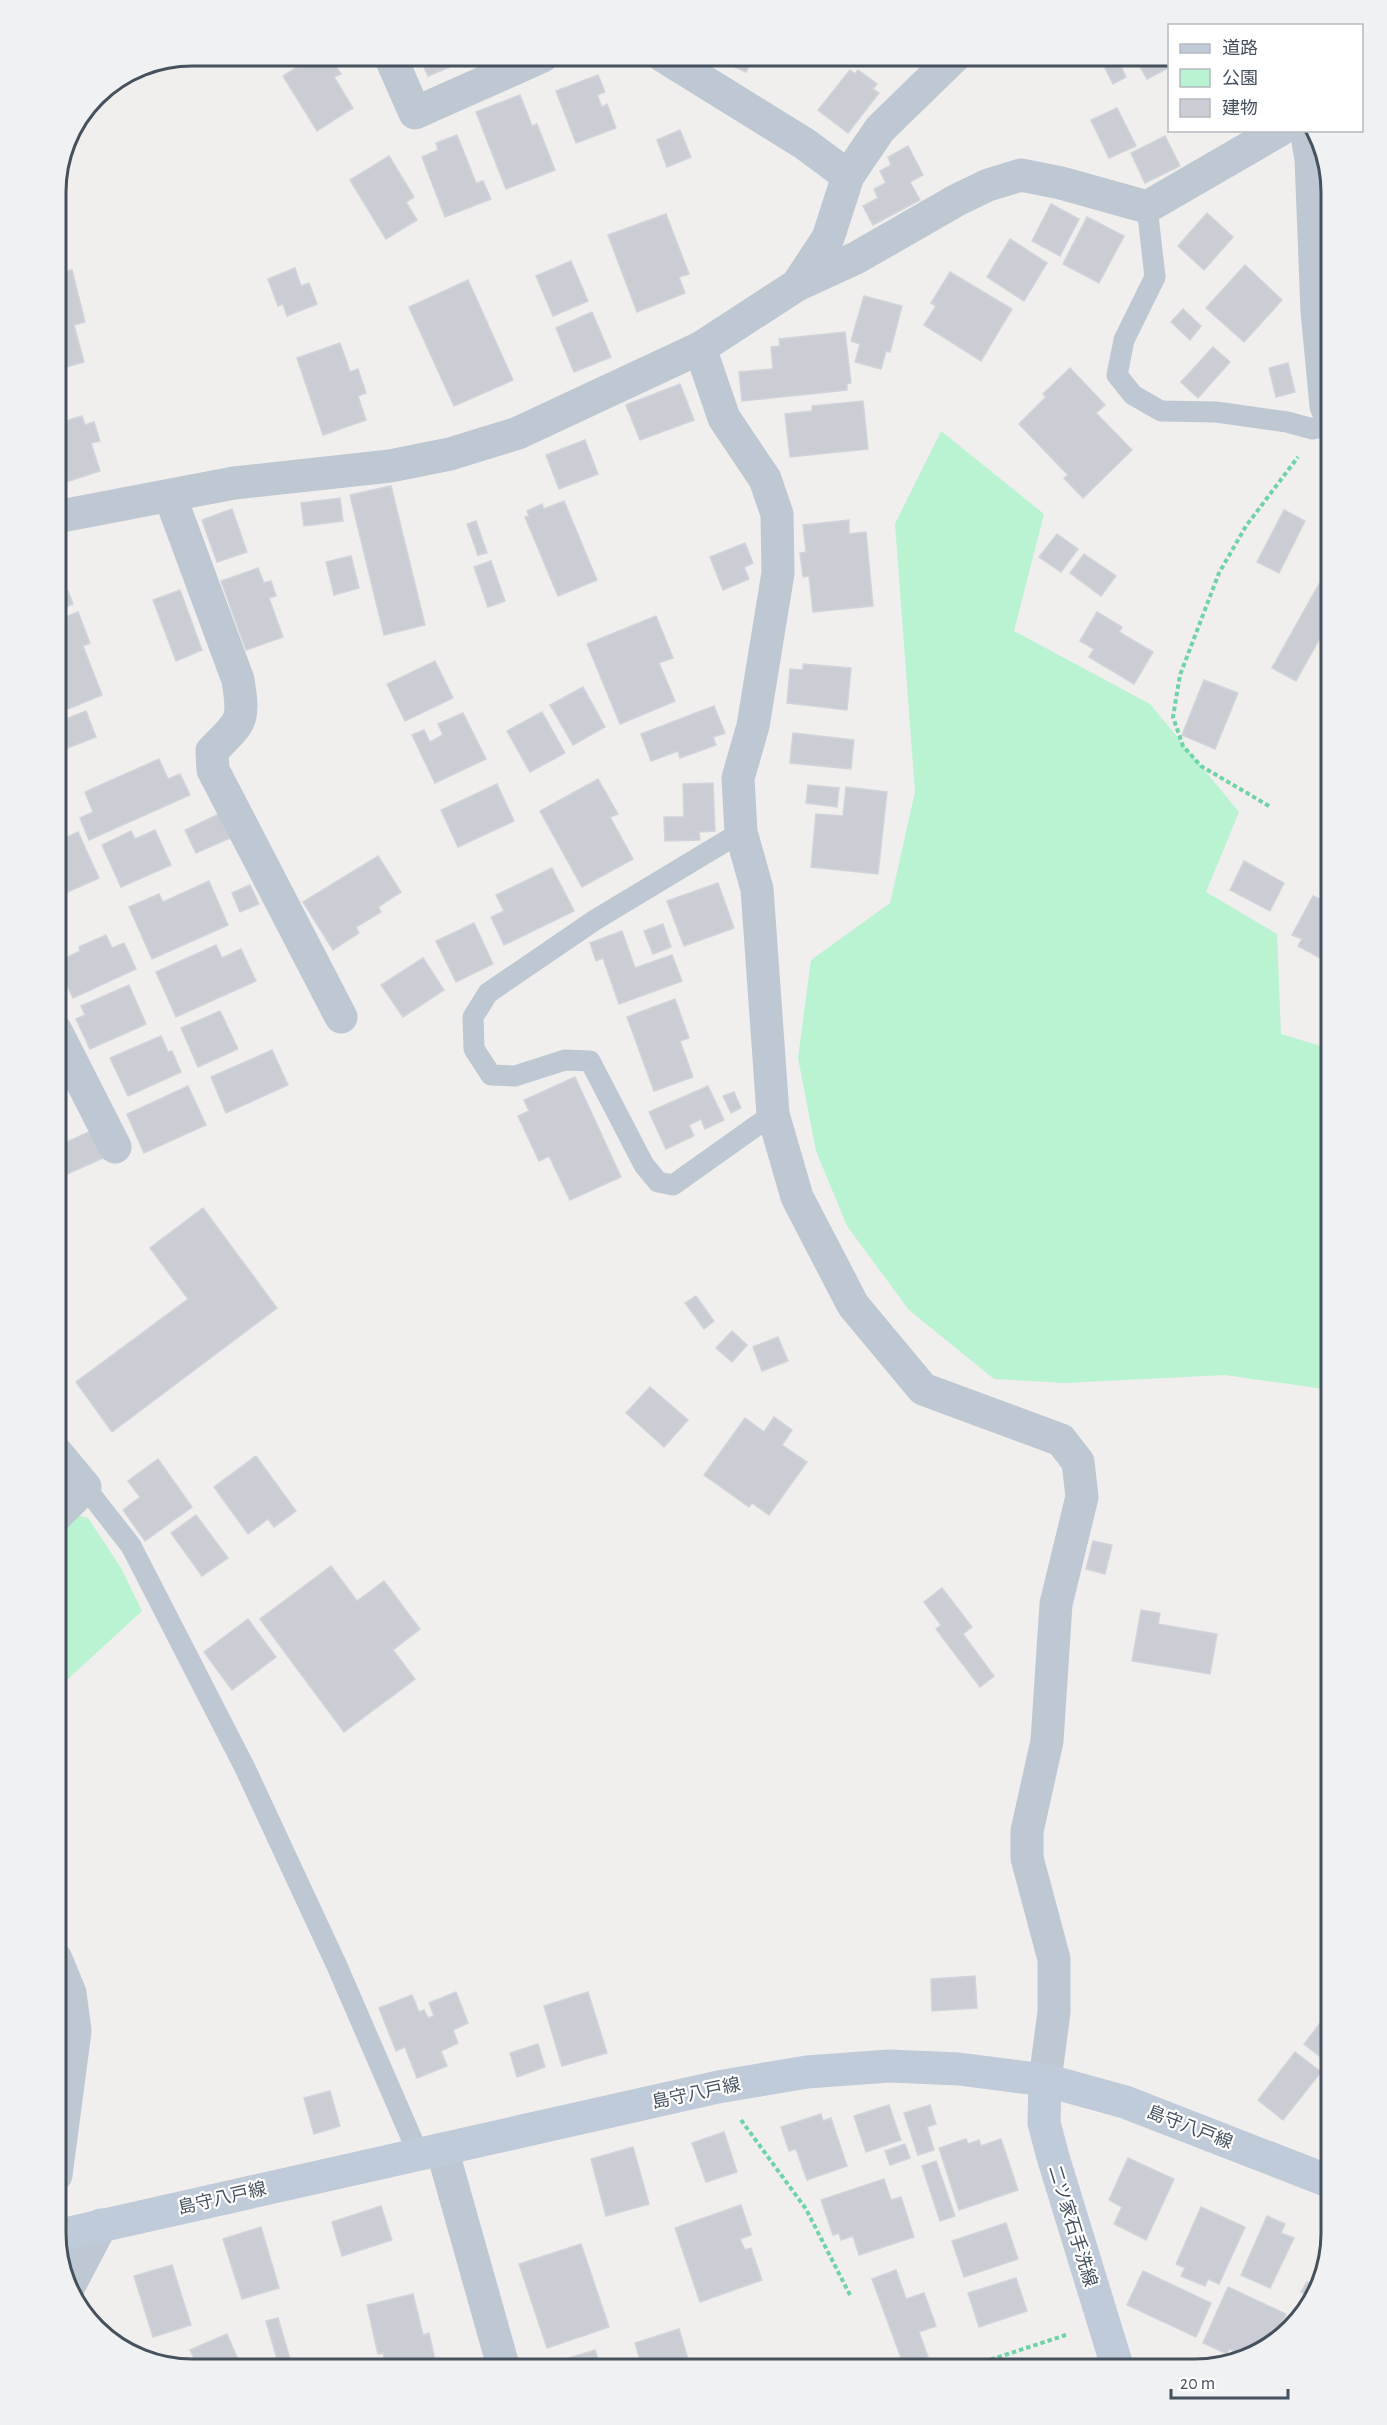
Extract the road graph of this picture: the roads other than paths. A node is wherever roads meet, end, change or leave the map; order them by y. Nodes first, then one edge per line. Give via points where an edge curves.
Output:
1 (394, 66) edge
2 (520, 66) edge
3 (679, 66) edge
4 (945, 66) edge
5 (1277, 132) edge
6 (1307, 134) edge
7 (848, 176) junction
8 (1147, 207) junction
9 (797, 285) junction
10 (700, 348) junction
11 (1321, 353) edge
12 (1321, 424) edge
13 (170, 496) junction
14 (66, 515) edge
15 (741, 832) junction
16 (341, 1017) dead end
17 (66, 1051) edge
18 (773, 1114) junction
19 (115, 1147) dead end
20 (66, 1464) edge
21 (85, 1487) junction
22 (66, 1506) edge
23 (66, 1983) edge
24 (1046, 2080) junction
25 (66, 2099) edge
26 (430, 2151) junction
27 (1321, 2178) edge
28 (100, 2225) junction
29 (66, 2234) edge
30 (74, 2276) edge
31 (501, 2359) edge
32 (1114, 2359) edge

1 - 2 street via 415,112
3 - 7 street via 805,144
4 - 7 street via 880,129
5 - 8 street
6 - 11 street
7 - 9 street via 828,238
8 - 9 street via 1021,175 957,200 856,258
8 - 12 lane via 1155,277 1124,340 1117,375 1133,395 1161,411 1216,412
9 - 10 street
10 - 13 street via 518,433 450,454 390,466 234,483
10 - 15 street via 724,418 765,479 777,514 778,573 753,726 738,778
13 - 14 street
13 - 16 street via 238,680 242,705 241,721 212,752 213,770
15 - 18 street via 757,889
15 - 18 lane via 595,920 488,993 473,1017 474,1048 491,1075 516,1076 565,1060 590,1061 644,1165 657,1182 673,1185
17 - 19 street
18 - 24 street via 797,1197 853,1305 923,1389 1060,1440 1078,1462 1082,1497 1056,1604 1047,1741 1027,1831 1027,1858 1054,1959 1054,2012
20 - 21 street
21 - 22 street
21 - 26 lane via 131,1546 245,1768 337,1966
23 - 25 street via 75,2031
24 - 26 main road, 島守八戸線 via 959,2069 890,2066 807,2072 718,2087
24 - 27 main road, 島守八戸線 via 1125,2102
24 - 32 main road, 二ツ家石手洗線 via 1044,2123
26 - 28 main road, 島守八戸線
26 - 31 street
28 - 29 main road, 島守八戸線
28 - 30 street

